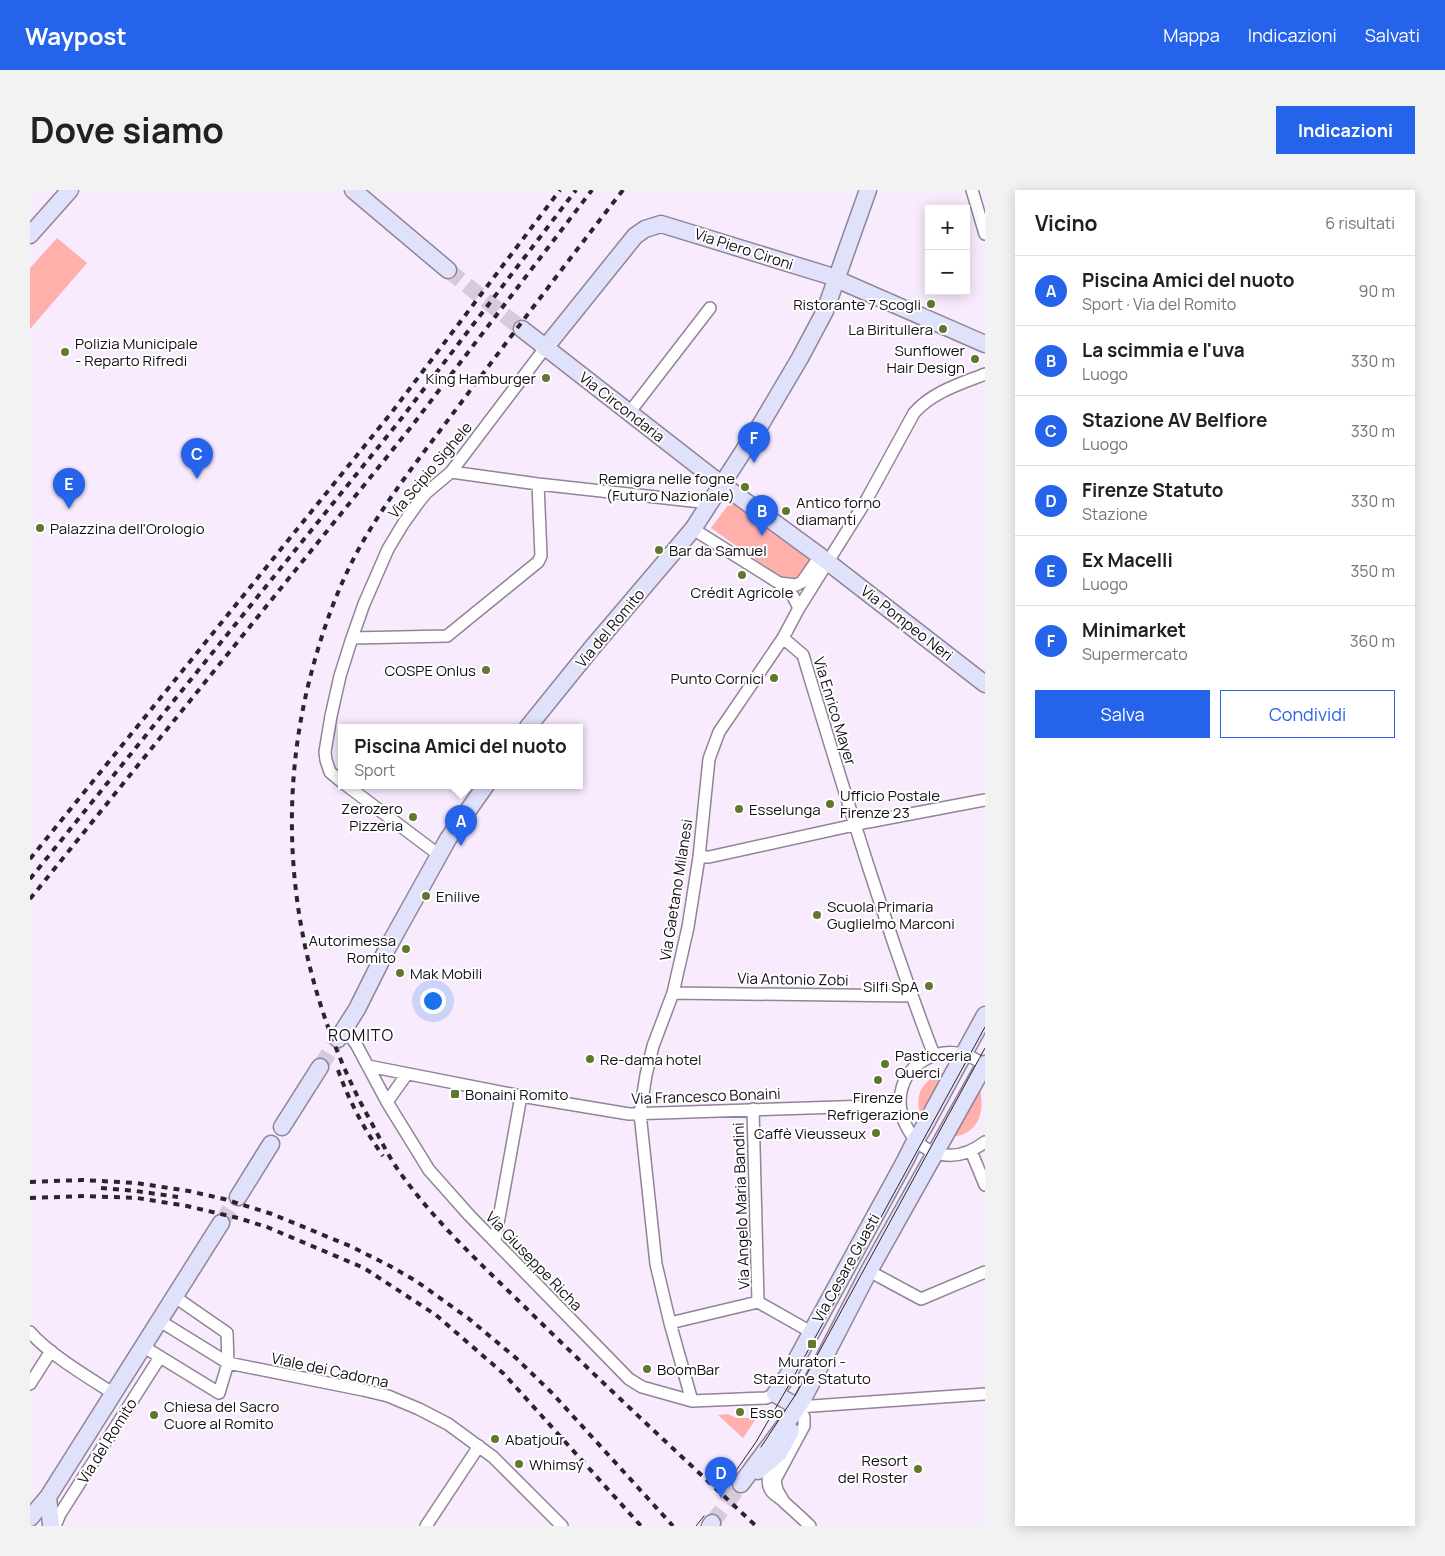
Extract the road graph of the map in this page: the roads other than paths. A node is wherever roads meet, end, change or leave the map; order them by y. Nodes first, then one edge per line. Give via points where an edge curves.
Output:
1 (70, 190) edge
2 (353, 190) edge
3 (868, 190) edge
4 (972, 190) edge
5 (985, 234) edge
6 (30, 235) edge
7 (448, 270) tunnel mouth
8 (837, 280) junction
9 (710, 308) dead end
10 (522, 329) tunnel mouth
11 (985, 344) edge
12 (546, 348) junction
13 (985, 374) edge
14 (629, 412) junction
15 (451, 472) junction
16 (538, 484) junction
17 (722, 484) junction
18 (710, 503) junction
19 (693, 529) junction
20 (824, 560) junction
21 (779, 583) junction
22 (799, 608) junction
23 (352, 638) junction
24 (783, 638) junction
25 (985, 684) edge
26 (530, 724) edge
27 (338, 779) edge
28 (351, 789) edge
29 (483, 789) edge
30 (985, 800) edge
31 (855, 826) junction
32 (439, 855) junction
33 (699, 857) junction
34 (673, 993) junction
35 (912, 996) junction
36 (985, 1015) edge
37 (340, 1035) joint
38 (962, 1054) junction
39 (934, 1055) junction
40 (985, 1065) edge
41 (368, 1066) junction
42 (320, 1067) tunnel mouth
43 (406, 1074) junction
44 (521, 1096) junction
45 (386, 1102) junction
46 (900, 1105) junction
47 (753, 1109) junction
48 (640, 1113) junction
49 (282, 1126) dead end
50 (915, 1140) junction
51 (985, 1142) edge
52 (271, 1144) dead end
53 (971, 1151) junction
54 (936, 1153) junction
55 (985, 1185) edge
56 (238, 1197) tunnel mouth
57 (222, 1223) tunnel mouth
58 (495, 1240) junction
59 (869, 1271) junction
60 (985, 1272) edge
61 (175, 1297) junction
62 (758, 1302) junction
63 (160, 1321) junction
64 (670, 1324) junction
65 (30, 1332) edge
66 (811, 1332) junction
67 (144, 1347) junction
68 (51, 1351) junction
69 (160, 1357) junction
70 (228, 1363) junction
71 (30, 1384) edge
72 (114, 1394) junction
73 (775, 1394) junction
74 (985, 1394) edge
75 (692, 1401) junction
76 (798, 1407) junction
77 (479, 1446) junction
78 (779, 1453) junction
79 (48, 1497) junction
80 (783, 1500) junction
81 (30, 1519) edge
82 (53, 1525) edge
83 (426, 1526) edge
84 (562, 1526) edge
85 (810, 1526) edge

1 - 6 street
2 - 7 street
3 - 8 street, Via del Romito
4 - 5 street
8 - 11 street, Via Piero Cironi
8 - 12 street, Via Piero Cironi via 666,224 656,224 635,236
8 - 17 street, Via del Romito via 800,358
9 - 14 street
10 - 12 street, Via Circondaria
12 - 14 street, Via Circondaria
12 - 15 street, Via Scipio Sighele
13 - 20 street via 935,395 914,413 867,499
14 - 17 street, Via Circondaria
15 - 16 street
15 - 23 street, Via Scipio Sighele via 422,498 388,549
16 - 18 street
16 - 23 street via 541,556 538,562 447,636
17 - 18 street, Via del Romito
17 - 20 street, Via Circondaria
18 - 19 street, Via del Romito
19 - 21 street
19 - 26 street, Via del Romito
20 - 21 street via 802,582 796,585
20 - 22 street, Via Gaetano Milanesi
20 - 25 street, Via Pompeo Neri
21 - 22 street via 793,596
22 - 24 street, Via Gaetano Milanesi
23 - 27 street, Via Scipio Sighele via 340,676 326,752 328,768
24 - 31 street, Via Enrico Mayer via 803,655
24 - 33 street, Via Gaetano Milanesi via 714,742 707,773
28 - 32 street
29 - 32 street
30 - 31 street
31 - 33 street
31 - 35 street, Via Enrico Mayer
32 - 37 street
33 - 34 street, Via Gaetano Milanesi
34 - 35 street, Via Antonio Zobi
34 - 48 street, Via Gaetano Milanesi via 654,1046
35 - 39 street, Via Enrico Mayer
36 - 38 street, Via Cesare Guasti
37 - 41 street, Via Giuseppe Richa via 352,1038
38 - 39 street
38 - 40 street
38 - 50 street, Via Cesare Guasti
39 - 46 street via 921,1062 908,1076
40 - 54 street, Via Cesare Guasti
41 - 43 street, Via Francesco Bonaini
41 - 45 street, Via Giuseppe Richa
42 - 49 street
43 - 44 street, Via Francesco Bonaini
43 - 45 street
44 - 48 street, Via Francesco Bonaini via 629,1114
44 - 58 street
45 - 58 street, Via Giuseppe Richa via 429,1170
46 - 47 street, Via Francesco Bonaini
46 - 50 street via 905,1127
47 - 48 street, Via Francesco Bonaini
47 - 62 street, Via Angelo Maria Bandini
48 - 64 street, Via Gaetano Milanesi via 656,1264
50 - 54 street
50 - 66 street, Via Cesare Guasti
51 - 53 street
52 - 56 street
53 - 54 street via 954,1155
53 - 55 street
54 - 59 street, Via Cesare Guasti
57 - 61 street
58 - 75 street, Via Giuseppe Richa via 629,1378 642,1387
59 - 60 street via 921,1299
59 - 76 street, Via Cesare Guasti
61 - 63 street
61 - 70 street via 227,1333
62 - 64 street
62 - 66 street
63 - 67 street
63 - 70 street, Viale dei Cadorna
64 - 75 street, Via Gaetano Milanesi
65 - 68 street
66 - 73 street, Via Cesare Guasti
67 - 69 street
67 - 72 street
68 - 71 street
68 - 72 street
69 - 70 street via 219,1393
69 - 82 street, Via del Romito
70 - 77 street, Viale dei Cadorna via 388,1396 448,1424
72 - 79 street
73 - 75 street, Via Giuseppe Richa via 766,1398
73 - 76 street
74 - 76 street
76 - 78 street via 793,1428
76 - 78 street via 742,1484
76 - 80 street via 804,1417 804,1426 775,1480
77 - 83 street
77 - 84 street, Viale dei Cadorna
78 - 80 street via 768,1480 773,1493
79 - 81 street
79 - 82 street
80 - 85 street
81 - 82 street via 42,1519

